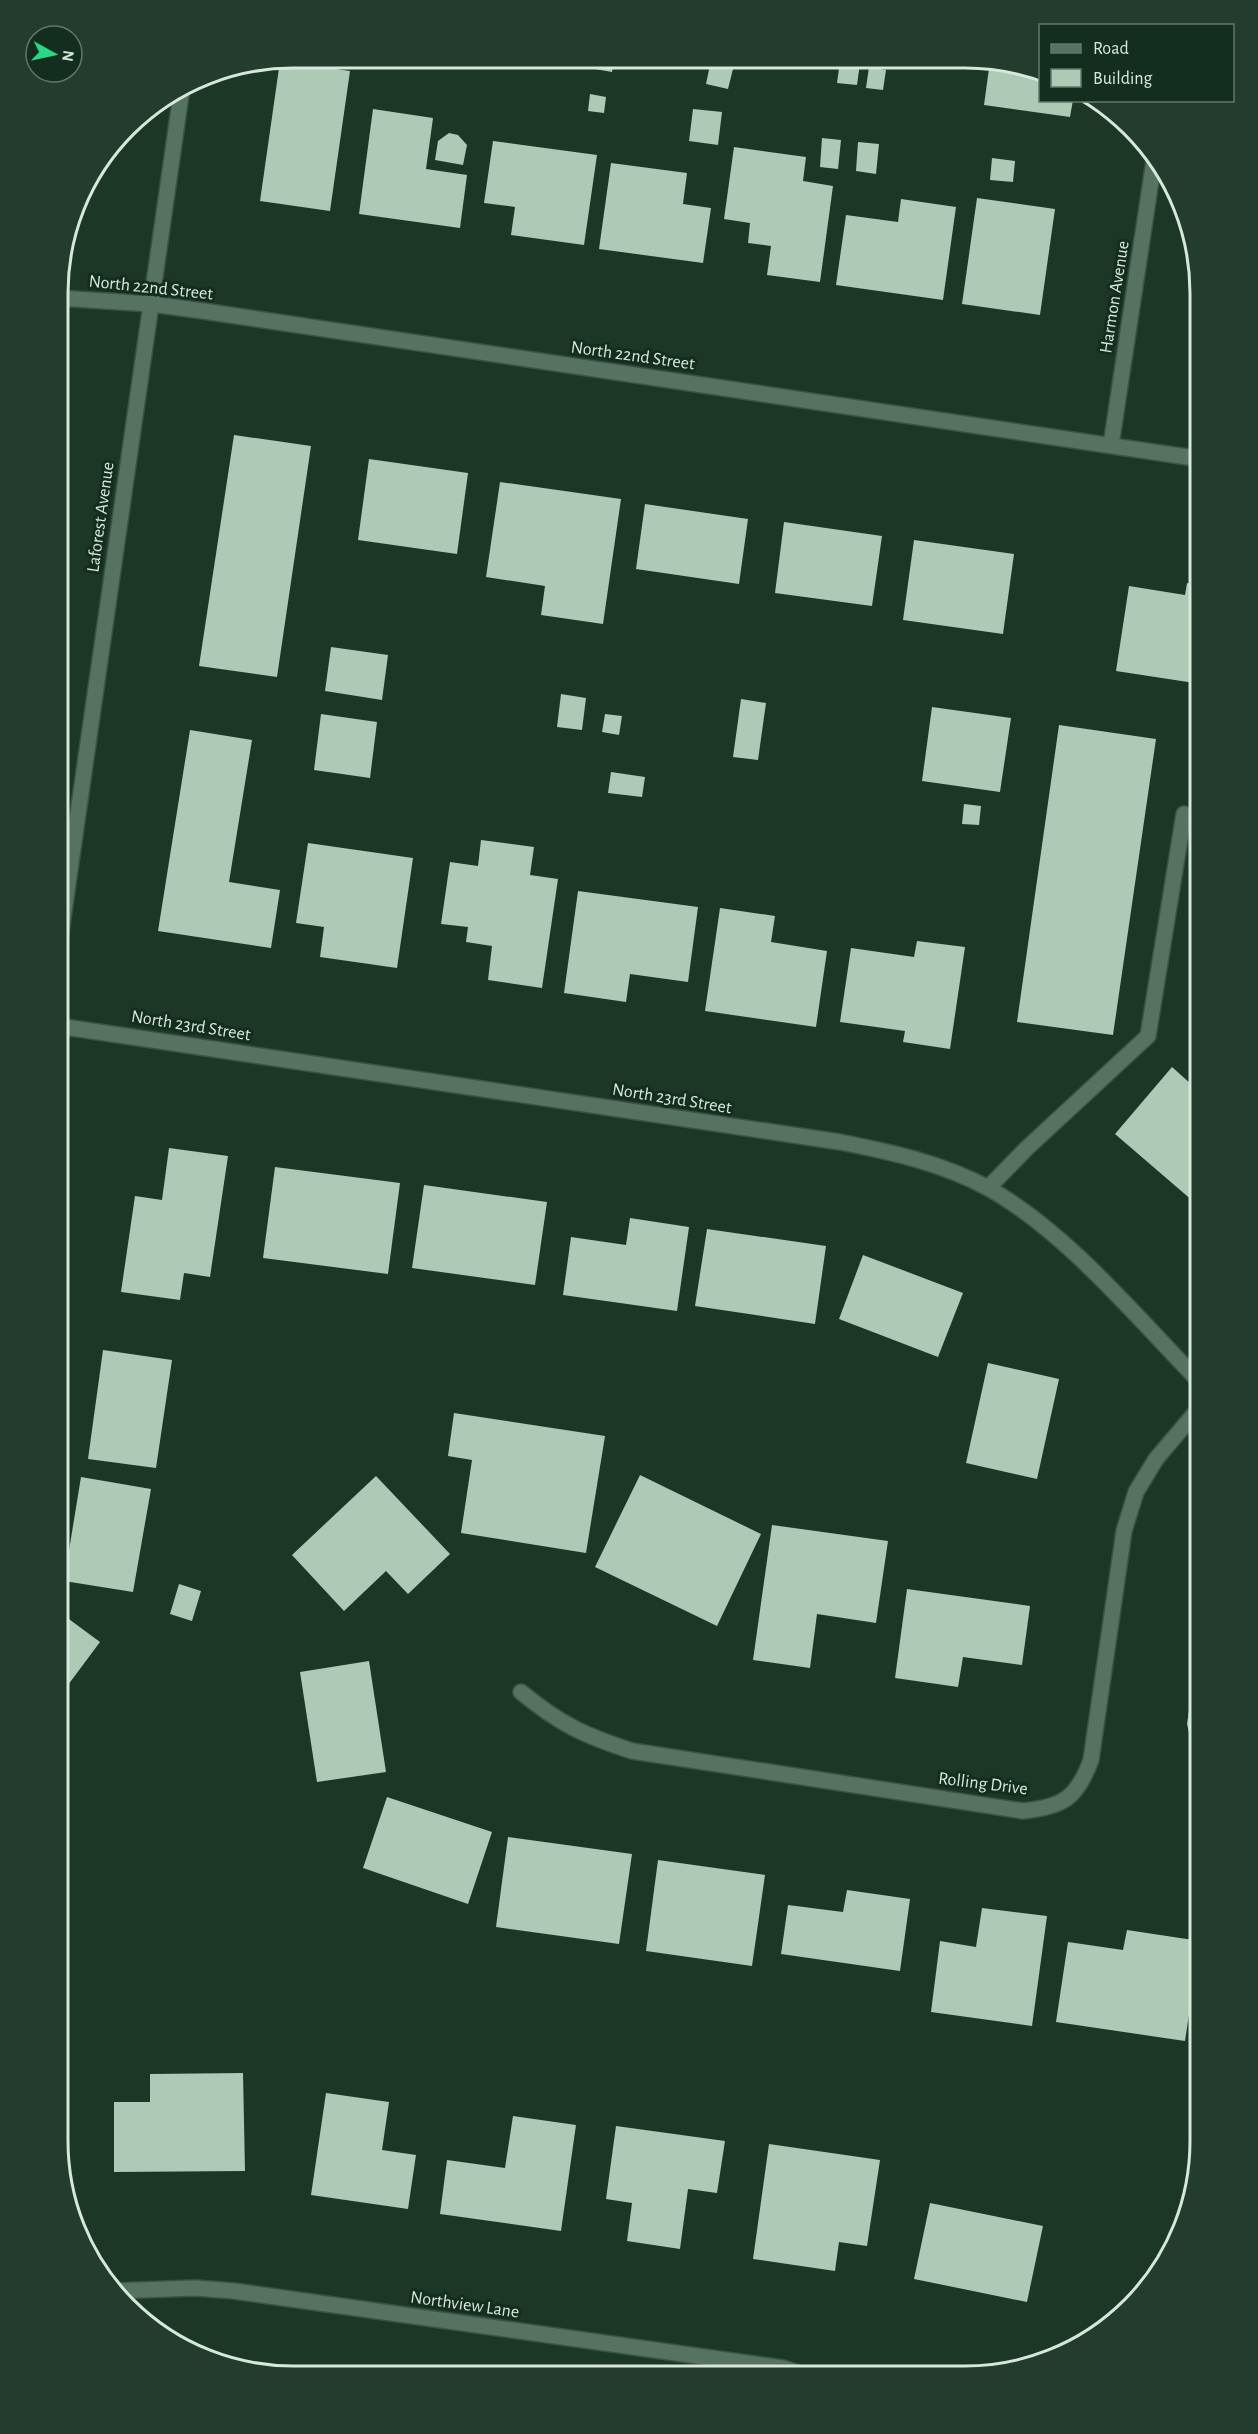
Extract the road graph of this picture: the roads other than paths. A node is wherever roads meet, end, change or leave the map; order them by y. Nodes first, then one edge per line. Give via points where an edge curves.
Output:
1 (181, 98) edge
2 (1153, 167) edge
3 (68, 299) edge
4 (151, 304) junction
5 (1111, 445) junction
6 (1190, 457) edge
7 (1184, 814) dead end
8 (68, 883) edge
9 (68, 1027) edge
10 (988, 1188) junction
11 (1190, 1372) edge
12 (1190, 1419) edge
13 (521, 1692) dead end
14 (124, 2291) edge
15 (769, 2366) edge

1 - 4 street, Laforest Avenue
2 - 5 street, Harmon Avenue
3 - 4 street, North 22nd Street
4 - 5 street, North 22nd Street
4 - 8 street, Laforest Avenue
5 - 6 street, North 22nd Street
7 - 10 street via 1148,1036
9 - 10 street, North 23rd Street via 840,1143 918,1159
10 - 11 street, North 23rd Street via 1019,1208 1078,1258
12 - 13 street, Rolling Drive via 1156,1459 1137,1492 1124,1531 1091,1760 1083,1782 1069,1799 1049,1808 1023,1810 632,1751 591,1738 553,1718
14 - 15 street, Northview Lane via 234,2291

